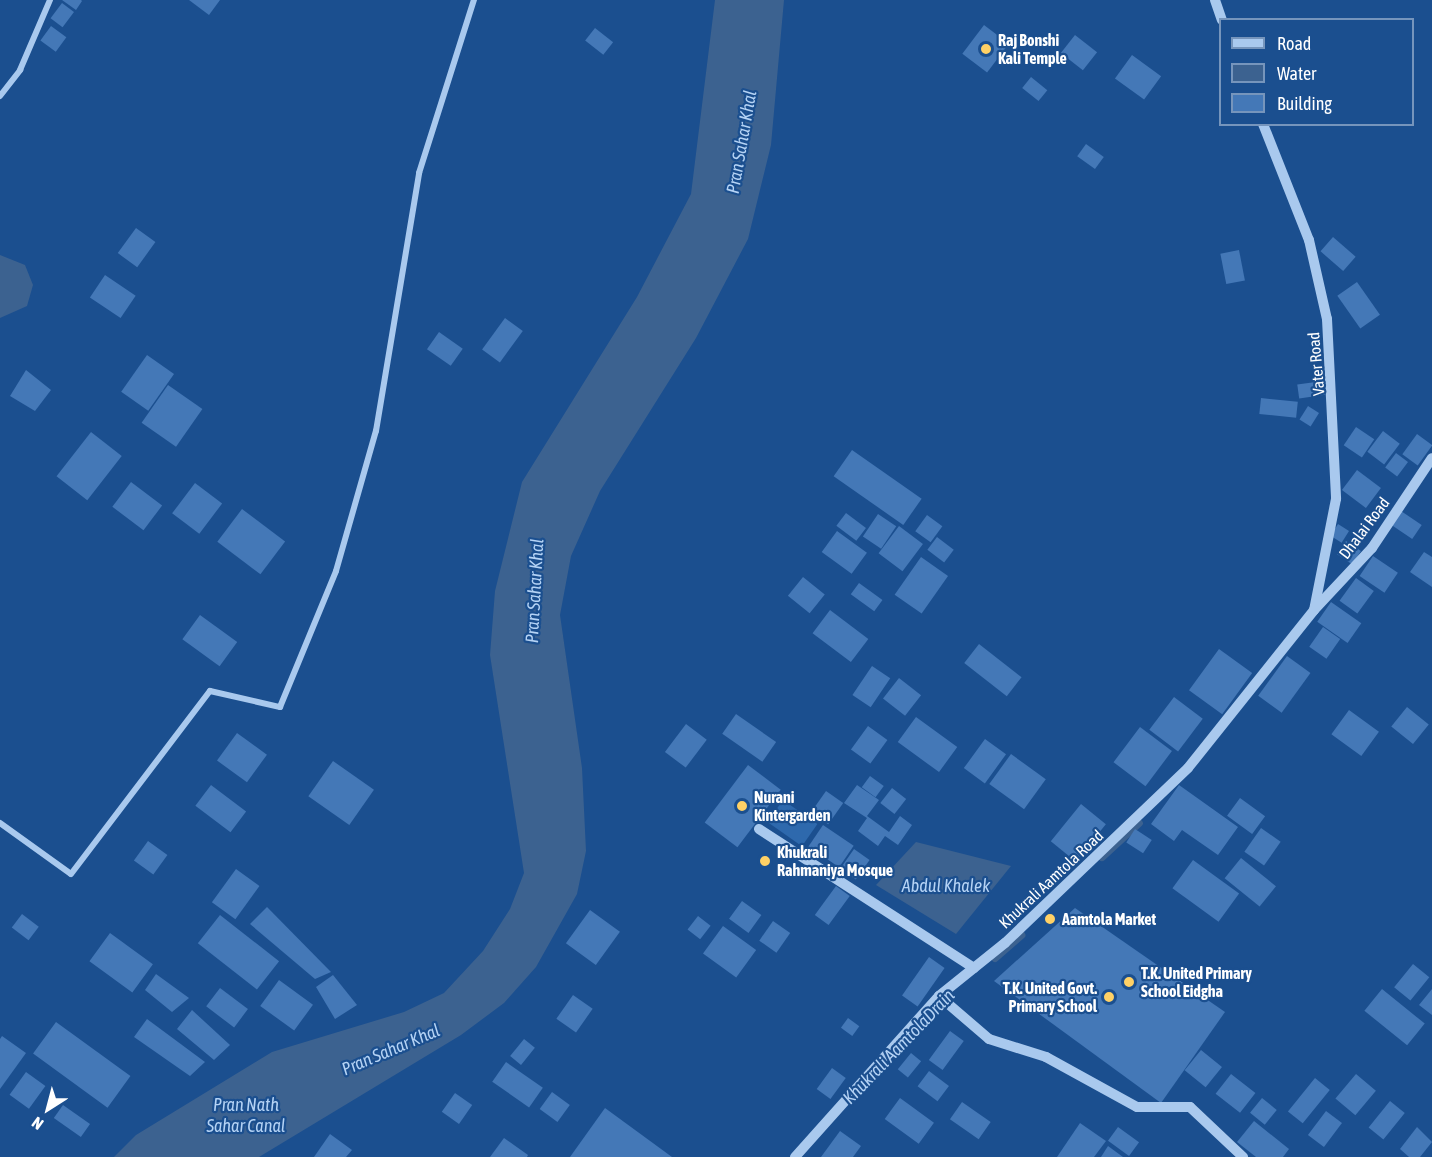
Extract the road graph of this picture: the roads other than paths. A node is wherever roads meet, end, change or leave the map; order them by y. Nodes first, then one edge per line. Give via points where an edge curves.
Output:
1 (50, 0) edge
2 (474, 0) edge
3 (1215, 0) edge
4 (1221, 18) edge
5 (0, 96) edge
6 (1264, 126) edge
7 (1432, 458) edge
8 (1314, 610) junction
9 (0, 823) edge
10 (759, 829) dead end
11 (974, 968) junction
12 (939, 996) junction
13 (795, 1157) edge
14 (1242, 1157) edge

1 - 5 street via 20,70
2 - 9 street via 419,173 376,431 336,571 280,707 210,691 70,874
3 - 4 street
6 - 8 street, Vater Road via 1309,240 1327,319 1336,499
7 - 8 street, Dhalai Road via 1372,548
8 - 11 street, Khukrali Aamtola Road via 1188,768
10 - 11 street
11 - 12 street, Khukrali Aamtola Road
12 - 13 street, Khukrali Aamtola Road
12 - 14 street via 989,1039 1046,1057 1137,1107 1190,1107

